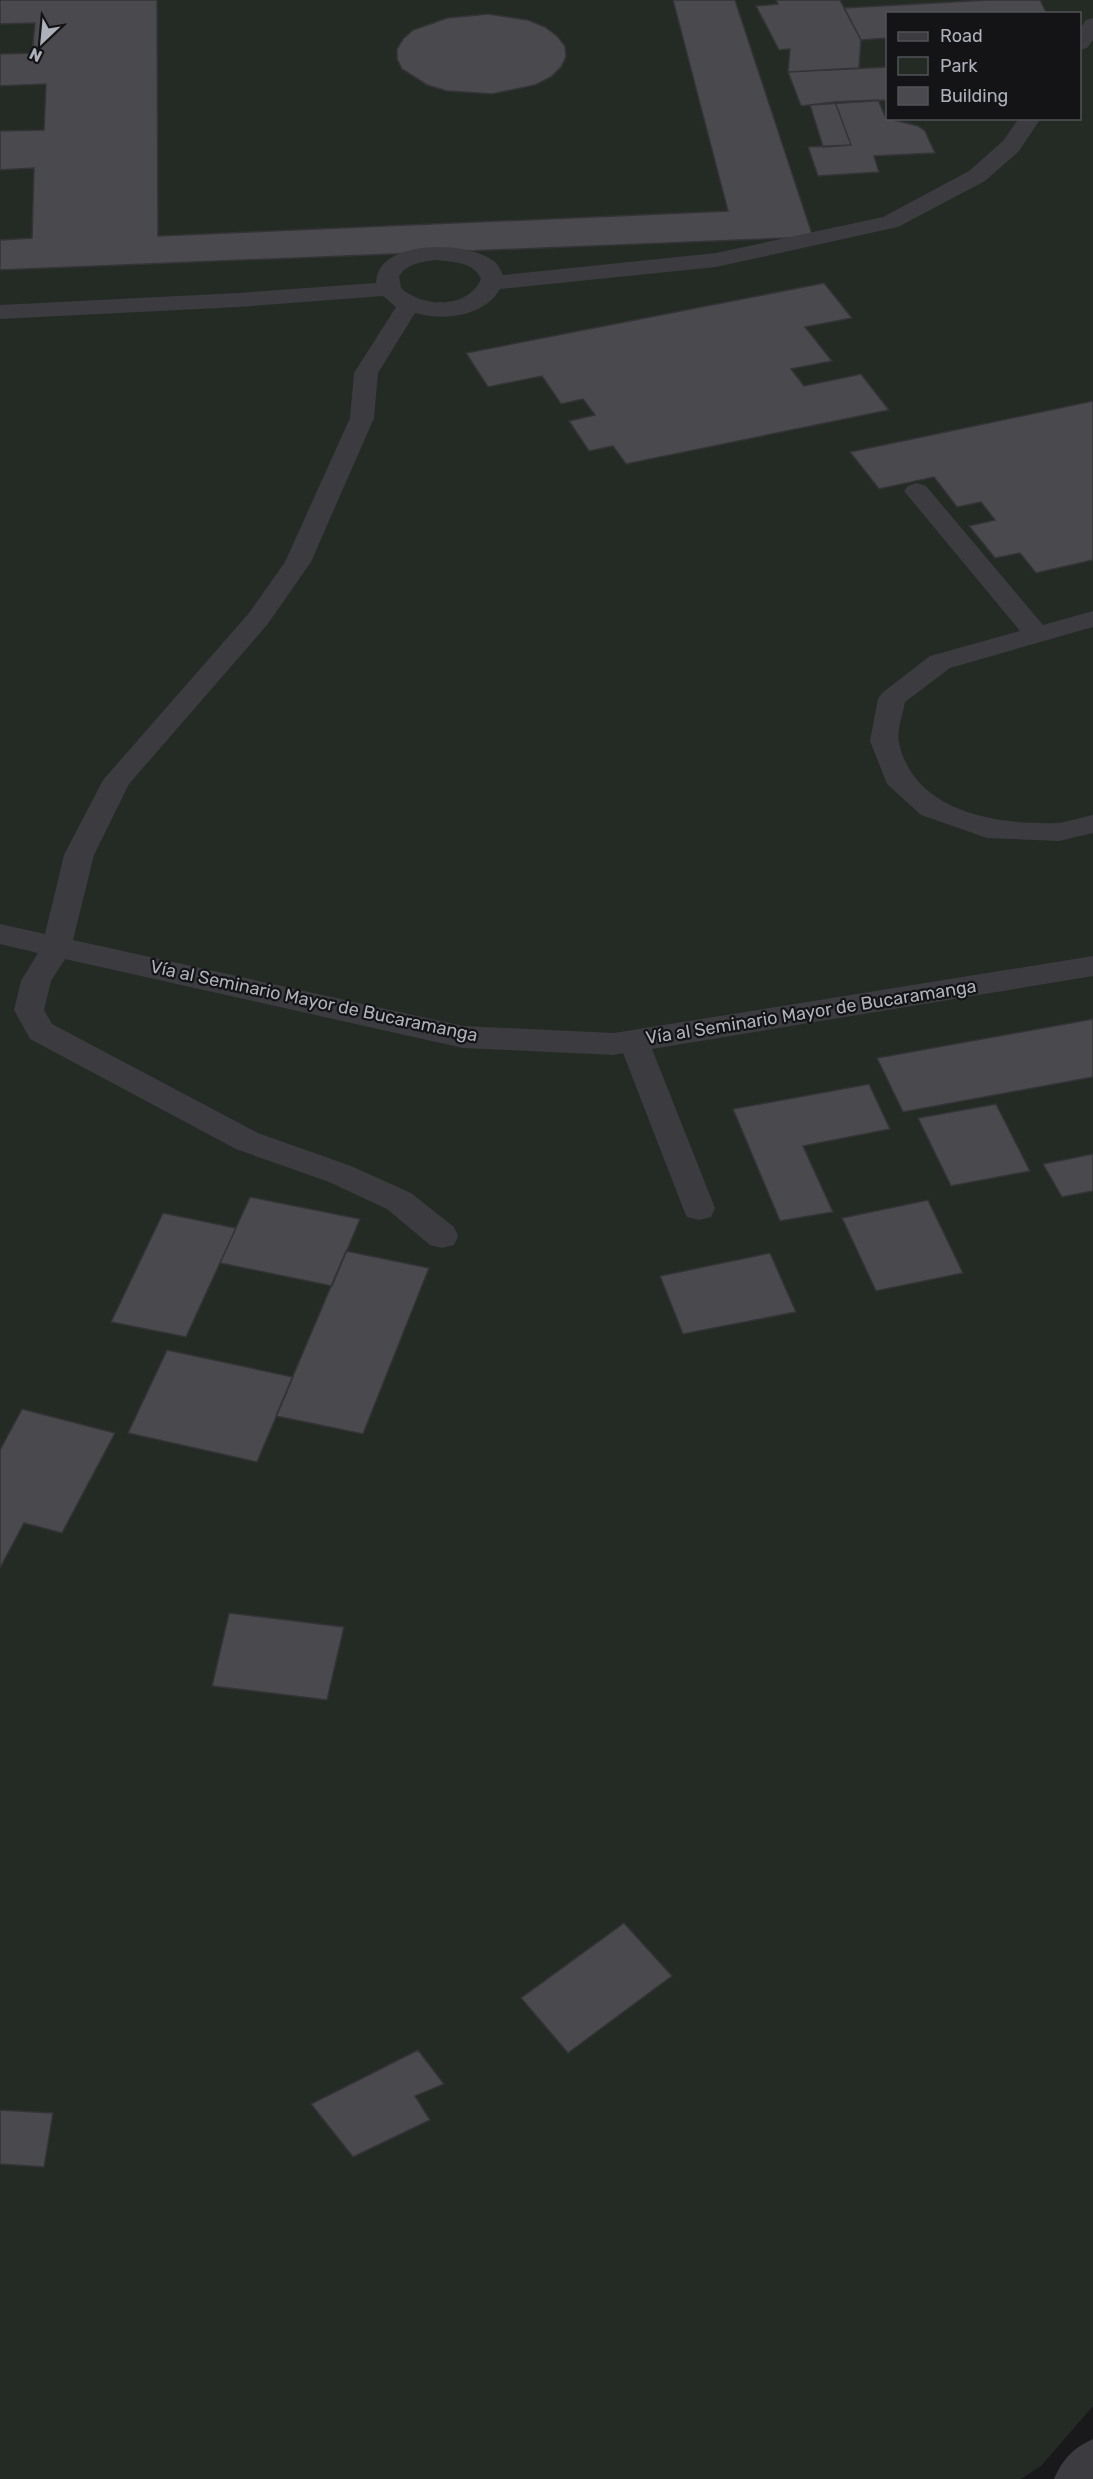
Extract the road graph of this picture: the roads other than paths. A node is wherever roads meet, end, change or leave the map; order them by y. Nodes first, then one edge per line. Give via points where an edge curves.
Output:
1 (1093, 24) edge
2 (1081, 42) edge
3 (1029, 120) edge
4 (494, 283) junction
5 (399, 297) junction
6 (0, 312) edge
7 (917, 491) dead end
8 (1093, 619) edge
9 (1037, 635) junction
10 (1093, 824) edge
11 (0, 934) edge
12 (57, 946) junction
13 (1093, 966) edge
14 (634, 1041) junction
15 (699, 1208) dead end
16 (442, 1236) dead end
17 (1093, 2462) edge
18 (1077, 2479) edge

1 - 2 street
3 - 4 street via 1011,146 977,176 890,222 716,260
4 - 5 street via 482,298 455,308 440,309
4 - 5 street via 484,264 436,253 402,261 391,270 386,279
5 - 6 street via 238,300
5 - 12 street via 366,373 362,418 298,562 258,619 117,780 79,855
7 - 9 street
8 - 9 street
9 - 10 street via 940,662 892,699 884,741 897,778 931,808 987,829 1059,832
11 - 12 street, Vía al Seminario Mayor de Bucaramanga
12 - 14 street, Vía al Seminario Mayor de Bucaramanga via 463,1036 614,1044
12 - 16 street via 36,981 30,1010 41,1031 247,1141 340,1174 399,1201
13 - 14 street, Vía al Seminario Mayor de Bucaramanga
14 - 15 street
17 - 18 street

